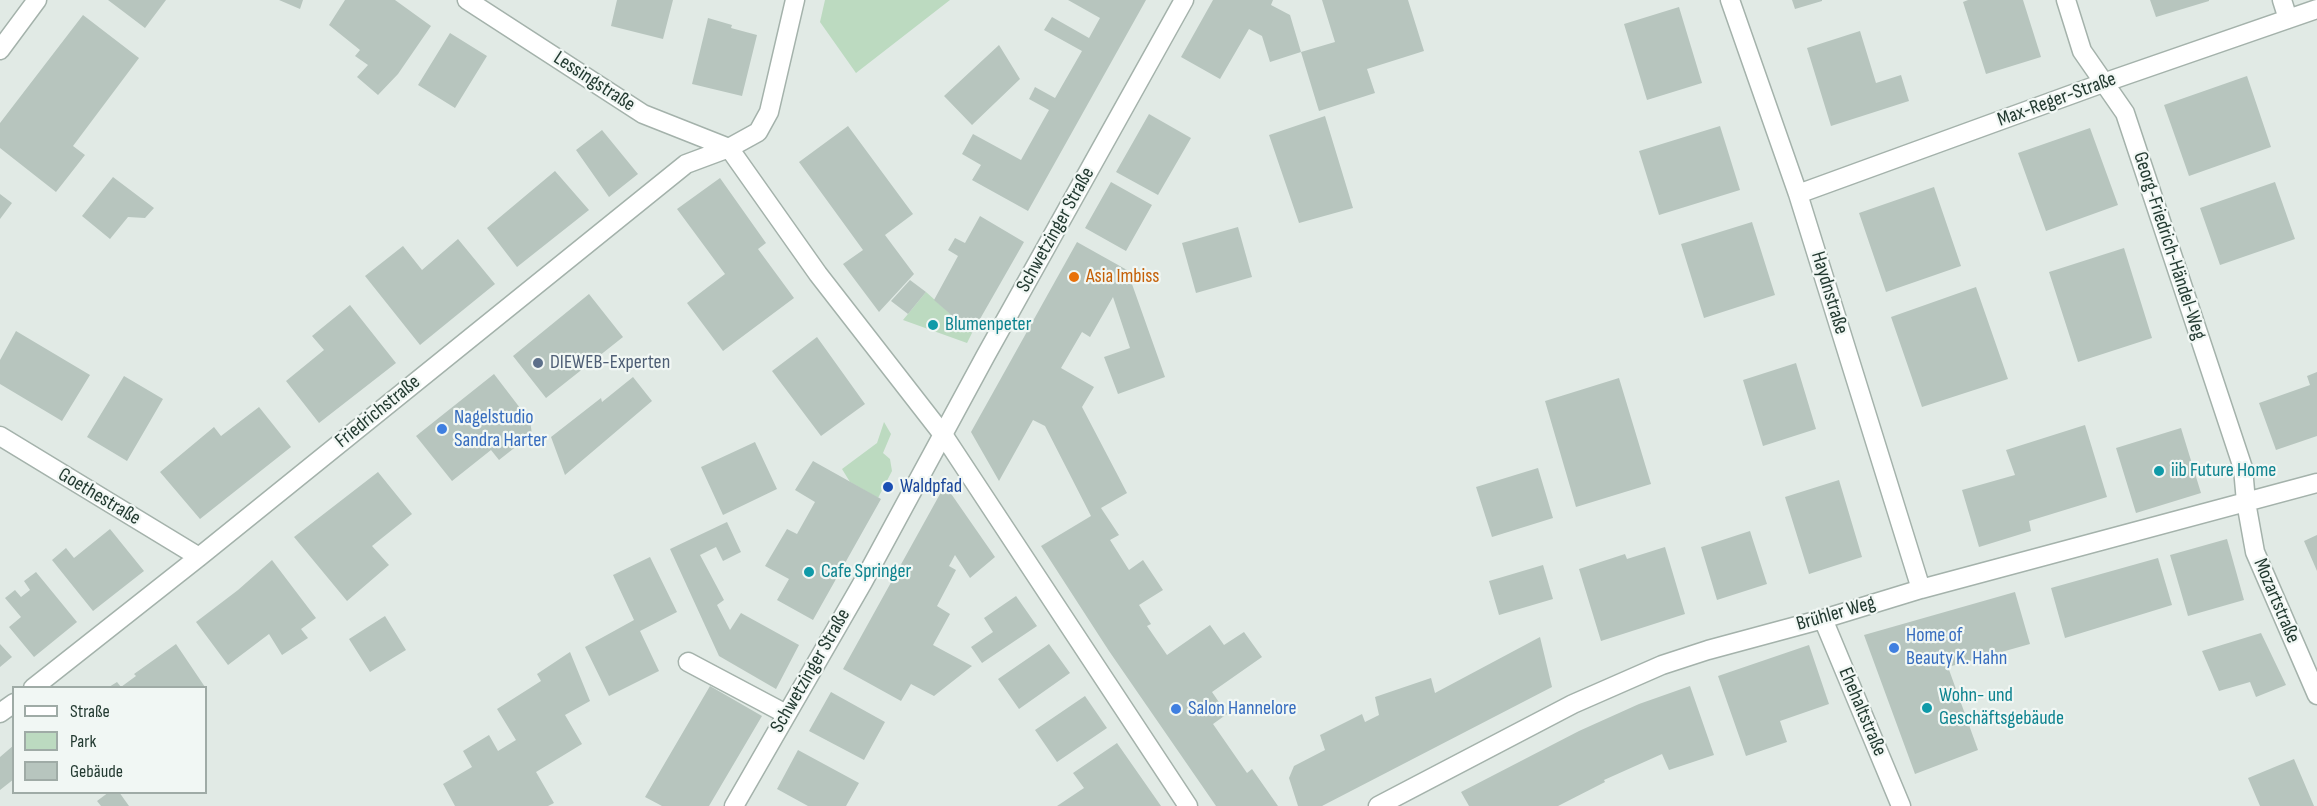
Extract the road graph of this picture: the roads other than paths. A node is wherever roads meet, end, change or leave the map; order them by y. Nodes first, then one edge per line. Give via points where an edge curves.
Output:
1 (37, 0) edge
2 (467, 0) edge
3 (795, 0) edge
4 (1185, 0) edge
5 (1730, 0) edge
6 (2066, 0) edge
7 (2282, 0) edge
8 (2317, 9) edge
9 (2288, 20) junction
10 (0, 50) edge
11 (2103, 82) junction
12 (729, 147) junction
13 (1798, 194) junction
14 (0, 436) edge
15 (944, 436) junction
16 (2317, 483) edge
17 (2246, 502) junction
18 (199, 557) junction
19 (1921, 589) junction
20 (1823, 619) junction
21 (688, 662) dead end
22 (34, 686) edge
23 (2317, 695) edge
24 (786, 714) junction
25 (734, 806) edge
26 (1188, 806) edge
27 (1378, 806) edge
28 (1901, 806) edge

1 - 10 street
2 - 12 street, Lessingstraße via 644,114
3 - 12 street, Friedrichstraße via 769,112 758,132
4 - 15 street, Schwetzinger Straße
5 - 13 street, Haydnstraße
6 - 11 street, Georg-Friedrich-Händel-Weg via 2082,51
7 - 9 street
8 - 9 street, Max-Reger-Straße
9 - 11 street, Max-Reger-Straße
11 - 13 street, Max-Reger-Straße
11 - 17 street, Georg-Friedrich-Händel-Weg via 2125,113 2243,468
12 - 15 street via 818,274
12 - 18 street, Friedrichstraße via 686,164
13 - 19 street, Haydnstraße
14 - 18 street, Goethestraße
15 - 24 street, Schwetzinger Straße
15 - 26 street
16 - 17 street, Brühler Weg
17 - 19 street, Brühler Weg
17 - 23 street, Mozartstraße via 2255,552
18 - 22 street, Friedrichstraße
19 - 20 street, Brühler Weg
20 - 27 street, Brühler Weg via 1708,650 1600,691
20 - 28 street, Ehehaltstraße
21 - 24 street
24 - 25 street, Schwetzinger Straße

